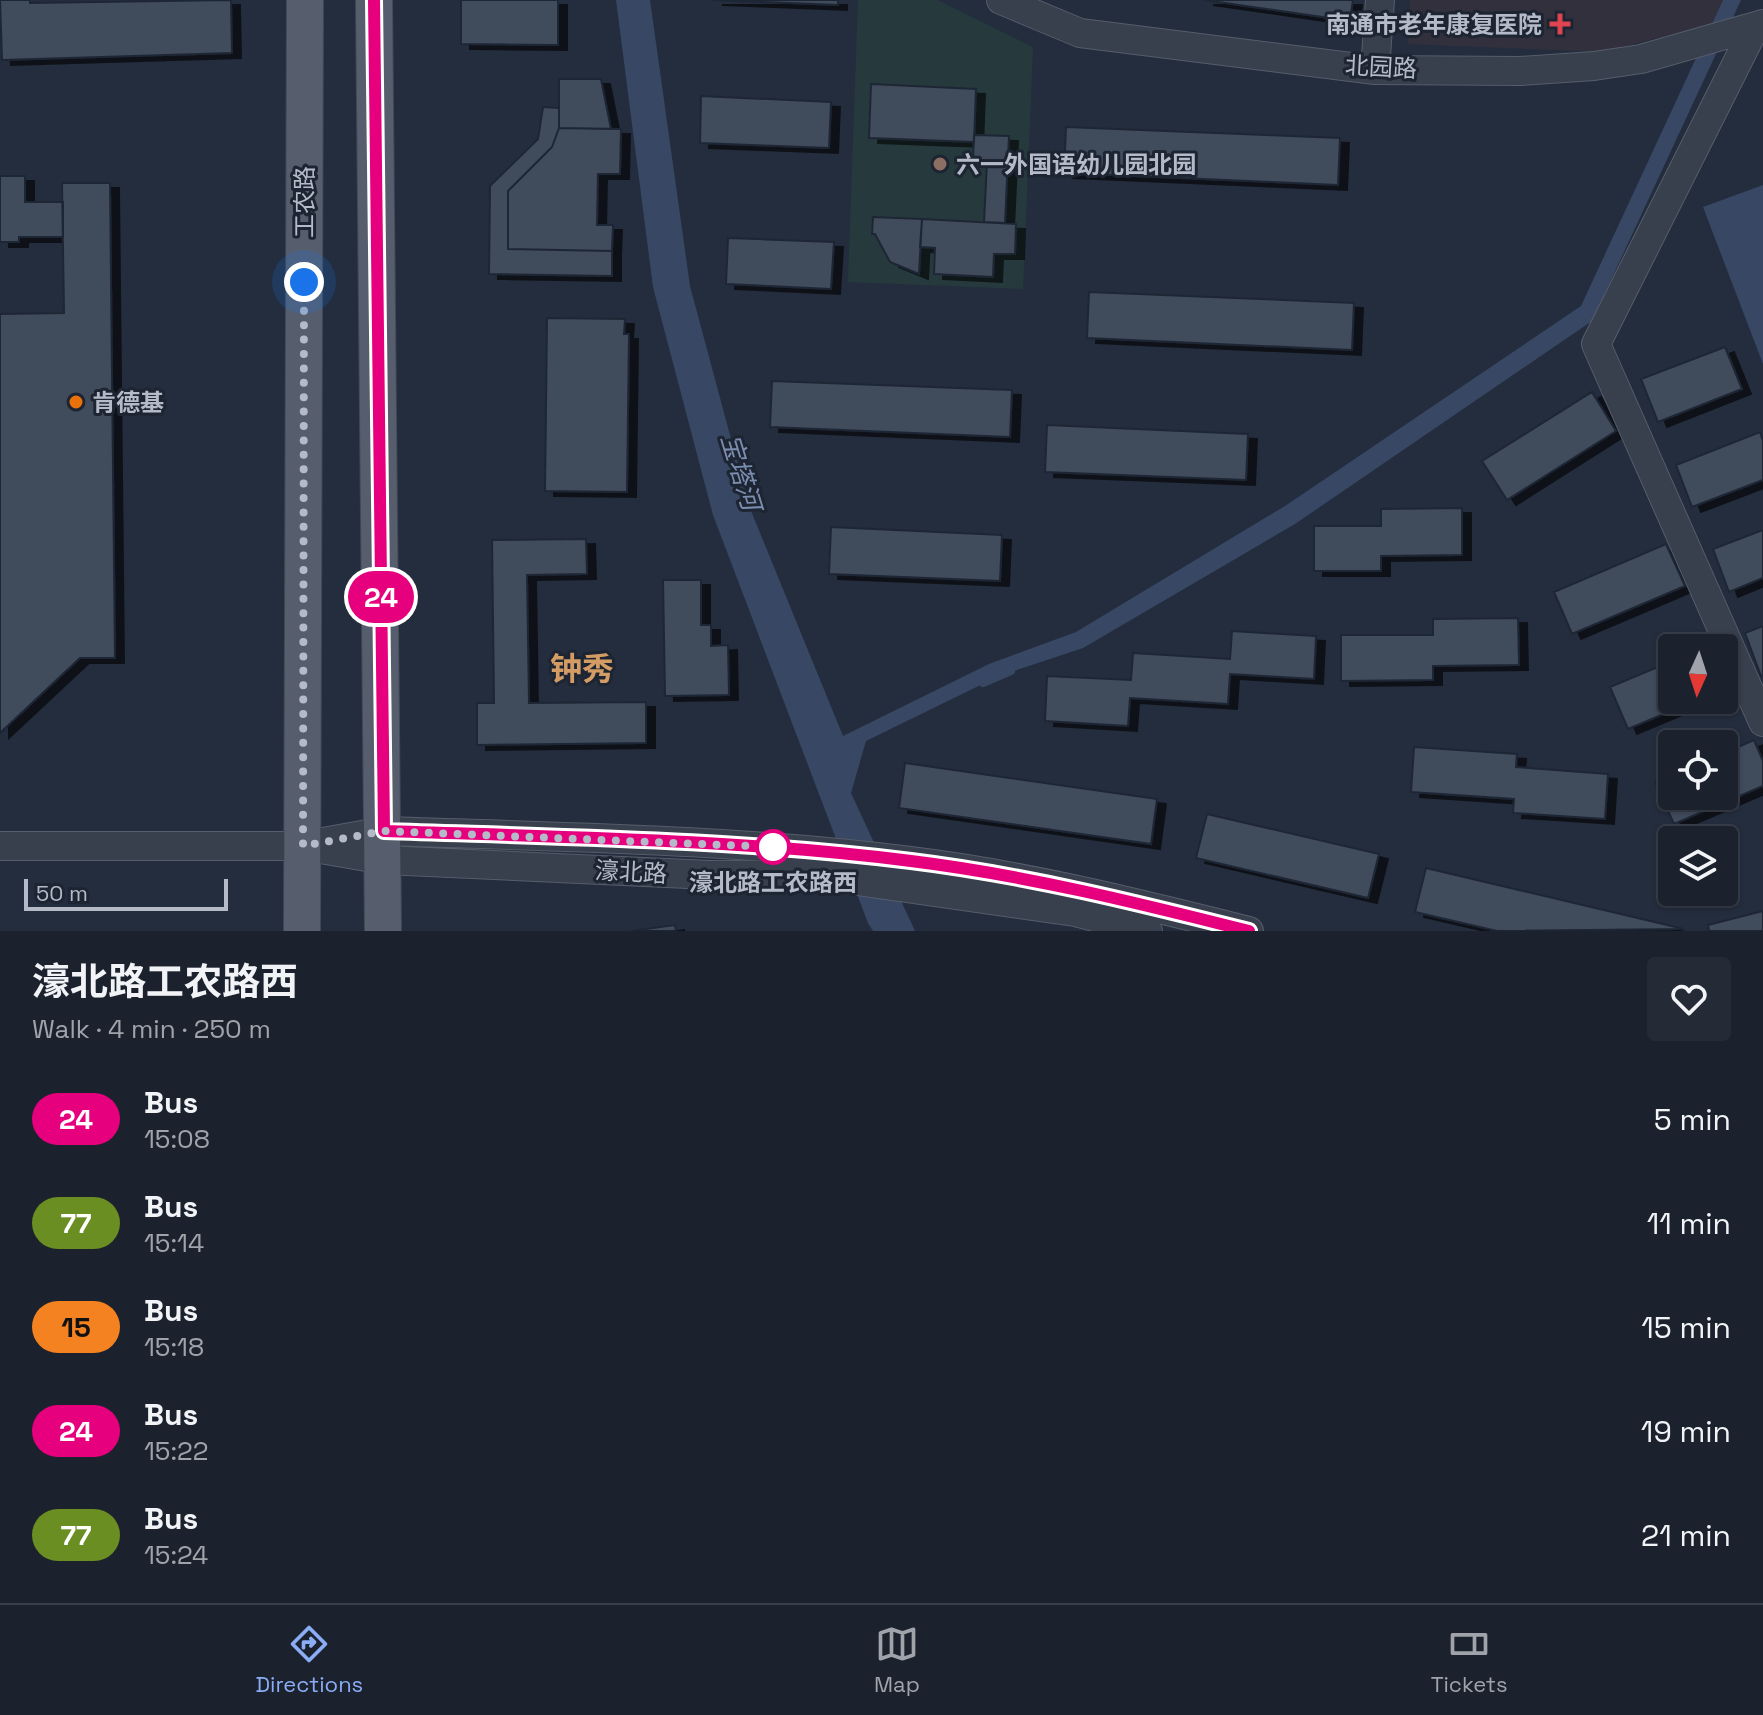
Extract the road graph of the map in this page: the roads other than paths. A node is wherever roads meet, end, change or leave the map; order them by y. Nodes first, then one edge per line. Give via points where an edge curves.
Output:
1 (305, 0) edge
2 (374, 0) edge
3 (1001, 0) edge
4 (1380, 0) edge
5 (1751, 28) edge
6 (1375, 70) junction
7 (1763, 722) edge
8 (0, 846) edge
9 (303, 846) junction
10 (384, 846) junction
11 (914, 874) junction
12 (302, 931) edge
13 (383, 931) edge
14 (1148, 931) edge
15 (1249, 931) edge

1 - 9 main road, 工农路
2 - 10 main road
3 - 6 street, 北园路 via 1080,33
4 - 6 street
5 - 6 street, 北园路 via 1641,59 1594,66
5 - 7 street via 1596,344
8 - 9 street, 濠北路
9 - 10 street, 濠北路
9 - 12 main road, 工农路
10 - 11 street, 濠北路 via 710,875 808,862
10 - 13 main road
11 - 14 street, 濠北路
11 - 15 street, 濠北路 via 1064,888

